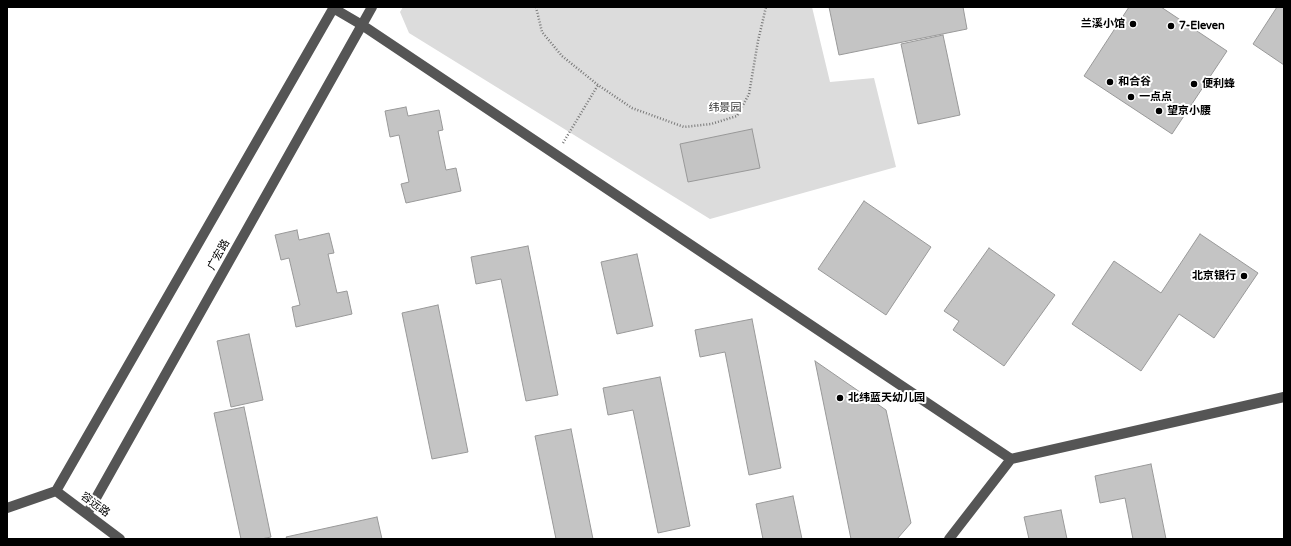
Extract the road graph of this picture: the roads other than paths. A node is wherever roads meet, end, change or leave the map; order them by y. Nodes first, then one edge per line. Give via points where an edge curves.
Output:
1 (372, 7) edge
2 (334, 8) edge
3 (362, 25) junction
4 (1284, 397) edge
5 (1011, 459) junction
6 (56, 491) junction
7 (7, 508) edge
8 (87, 514) junction
9 (120, 539) edge
10 (949, 539) edge

1 - 3 street, 广宏路
2 - 3 street
2 - 6 street
3 - 5 street
3 - 8 street, 广宏路
4 - 5 street
5 - 10 street
6 - 7 street
6 - 8 street, 容远路
8 - 9 street, 容远路

